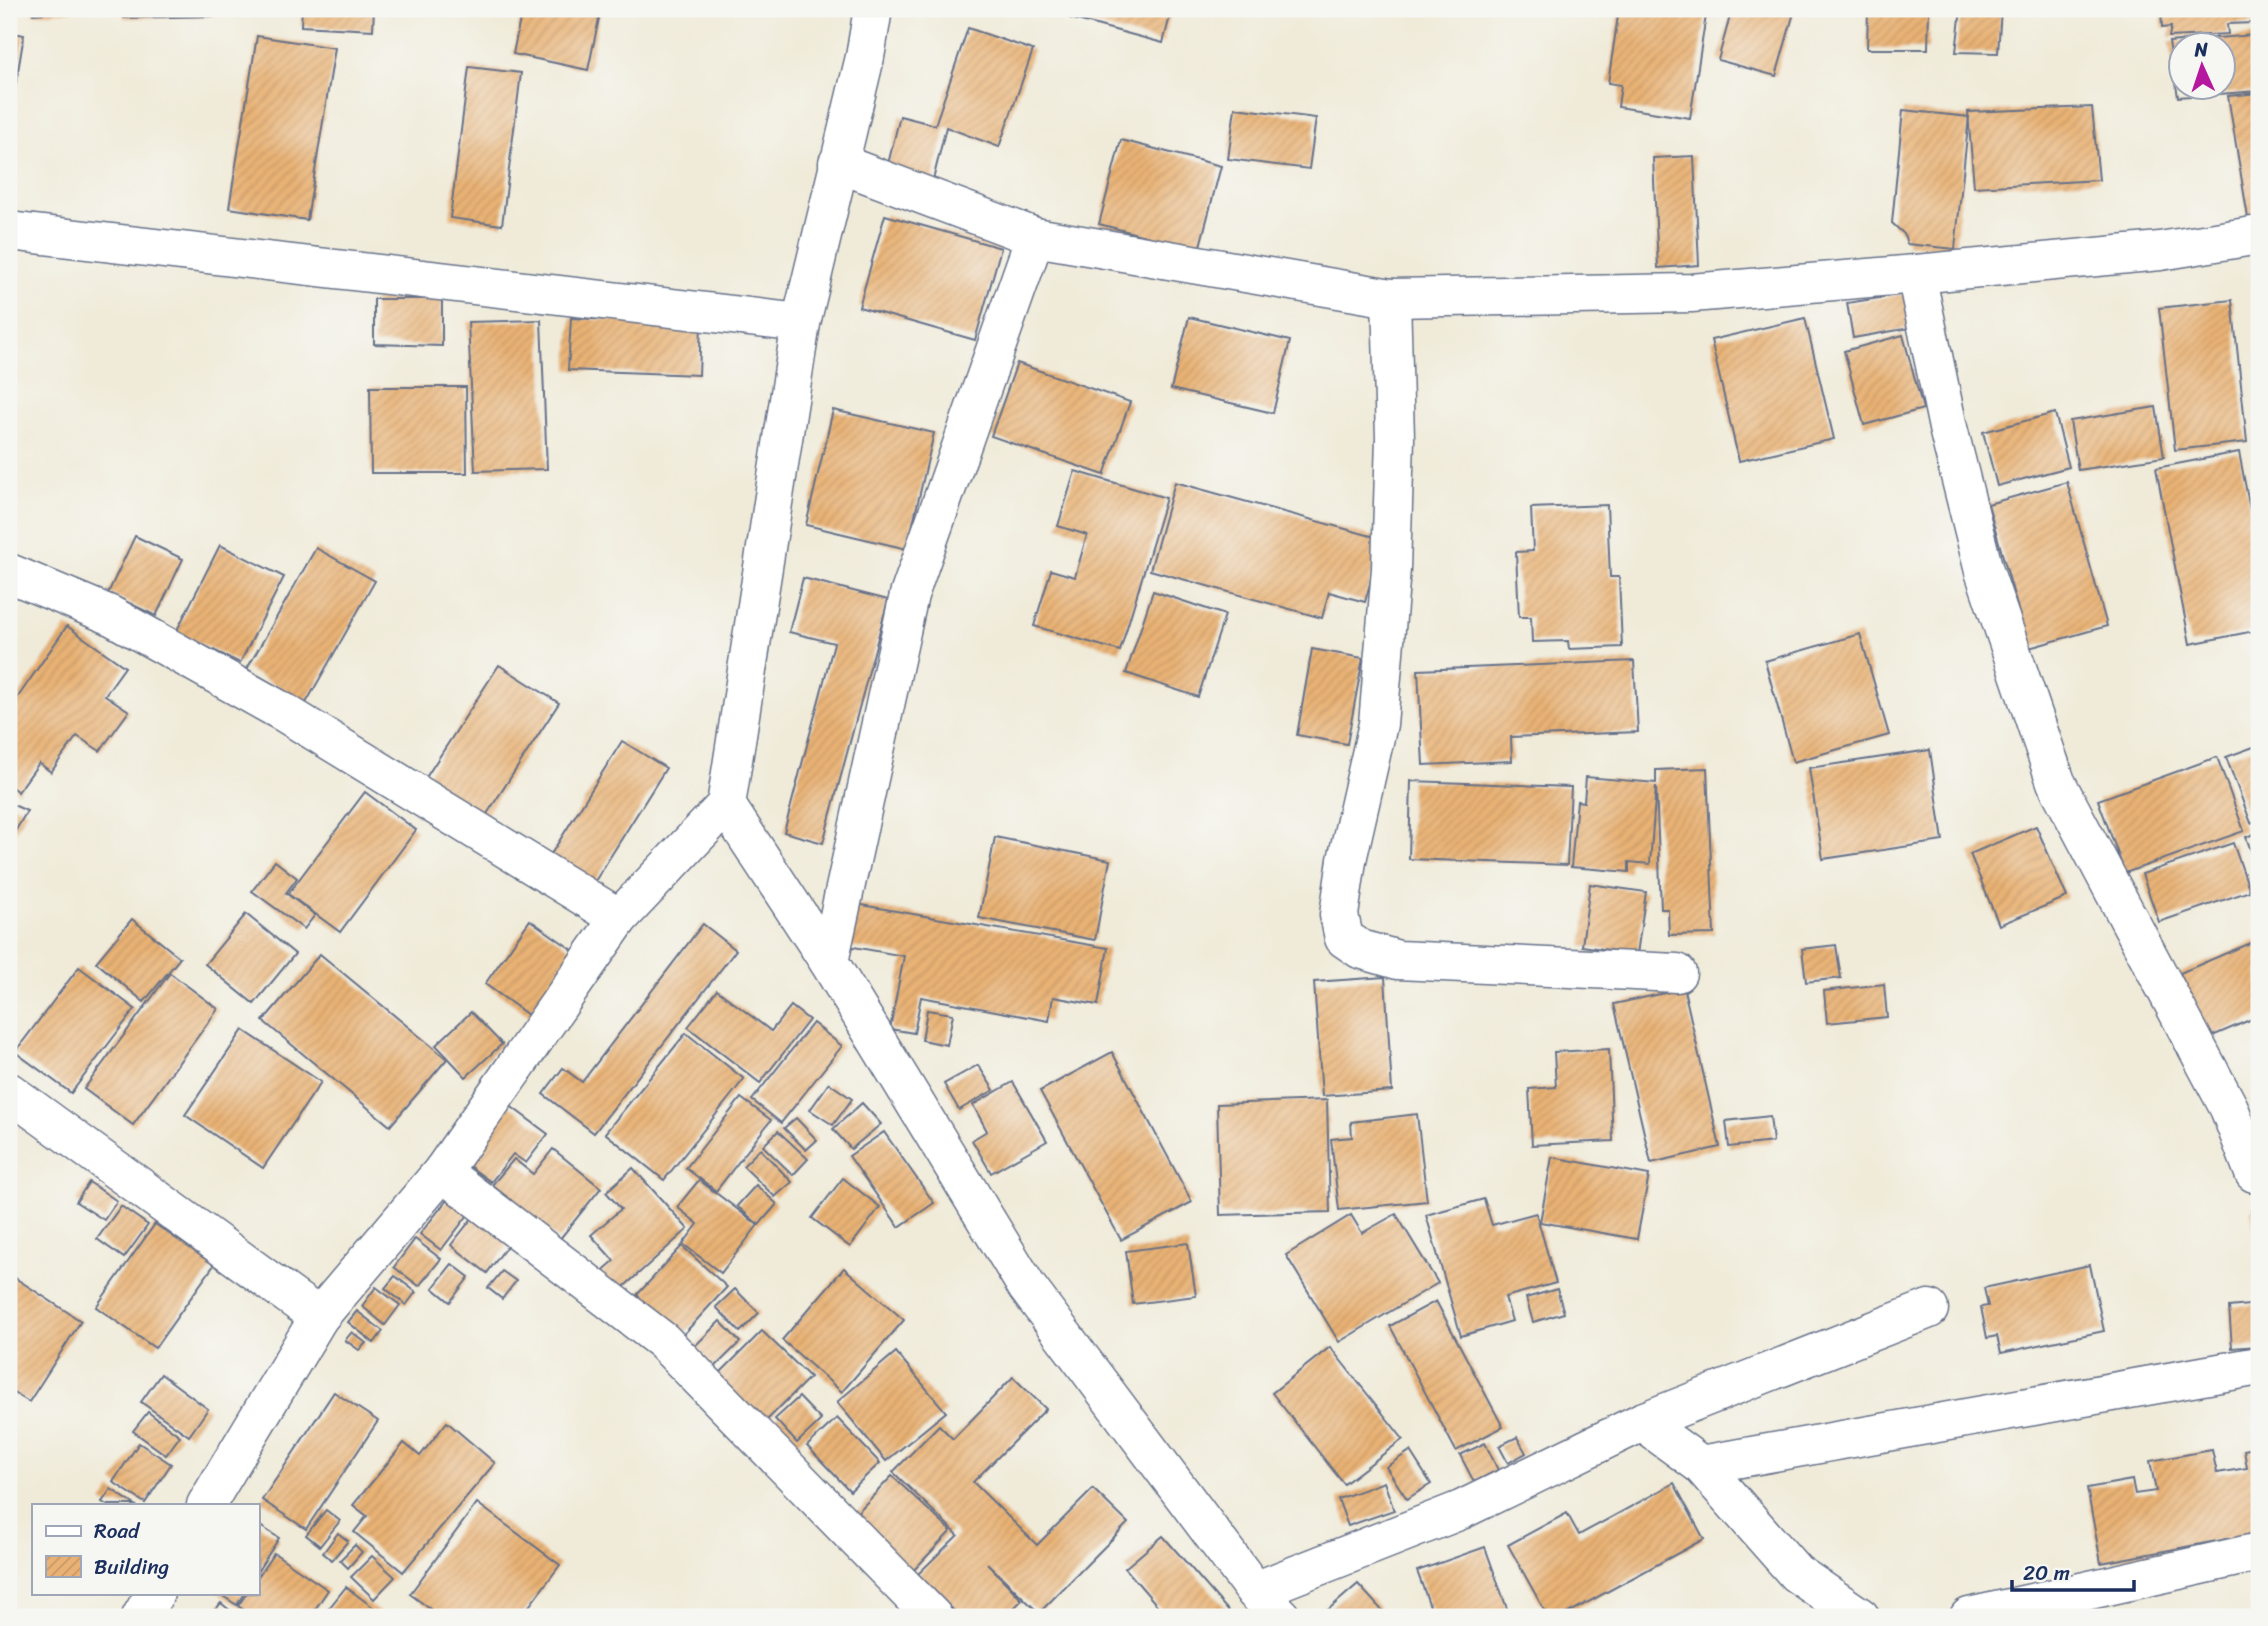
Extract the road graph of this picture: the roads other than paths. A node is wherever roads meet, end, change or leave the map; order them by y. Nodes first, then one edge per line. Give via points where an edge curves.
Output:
1 (868, 10) edge
2 (838, 163) junction
3 (9, 231) edge
4 (2259, 235) edge
5 (1035, 237) junction
6 (1916, 274) junction
7 (1391, 298) junction
8 (800, 323) junction
9 (9, 573) edge
10 (726, 804) junction
11 (619, 918) junction
12 (829, 962) junction
13 (1677, 973) dead end
14 (9, 1092) edge
15 (442, 1172) junction
16 (2253, 1173) dead end
17 (1929, 1309) dead end
18 (319, 1317) junction
19 (2259, 1366) edge
20 (1642, 1422) junction
21 (1701, 1465) junction
22 (207, 1504) edge
23 (2259, 1552) edge
24 (154, 1594) edge
25 (1268, 1604) edge
26 (141, 1617) edge
27 (933, 1617) edge
28 (1860, 1617) edge
29 (1969, 1617) edge

1 - 2 street via 865,57
2 - 5 street
2 - 8 street
3 - 8 street
4 - 6 street via 2160,251
5 - 7 street
5 - 12 street via 909,594
6 - 7 street via 1691,293
6 - 16 street via 1984,571 2056,782 2229,1108
7 - 13 street via 1395,438 1391,569 1378,724 1339,915 1344,938 1360,949 1398,960
8 - 10 street
9 - 11 street via 110,615 285,713
10 - 11 street
10 - 12 street
11 - 15 street
12 - 25 street via 1027,1287
14 - 18 street
15 - 18 street
15 - 27 street via 663,1341
17 - 20 street
18 - 22 street
19 - 21 street
20 - 21 street
20 - 25 street
21 - 28 street via 1796,1573
23 - 29 street
24 - 26 street

